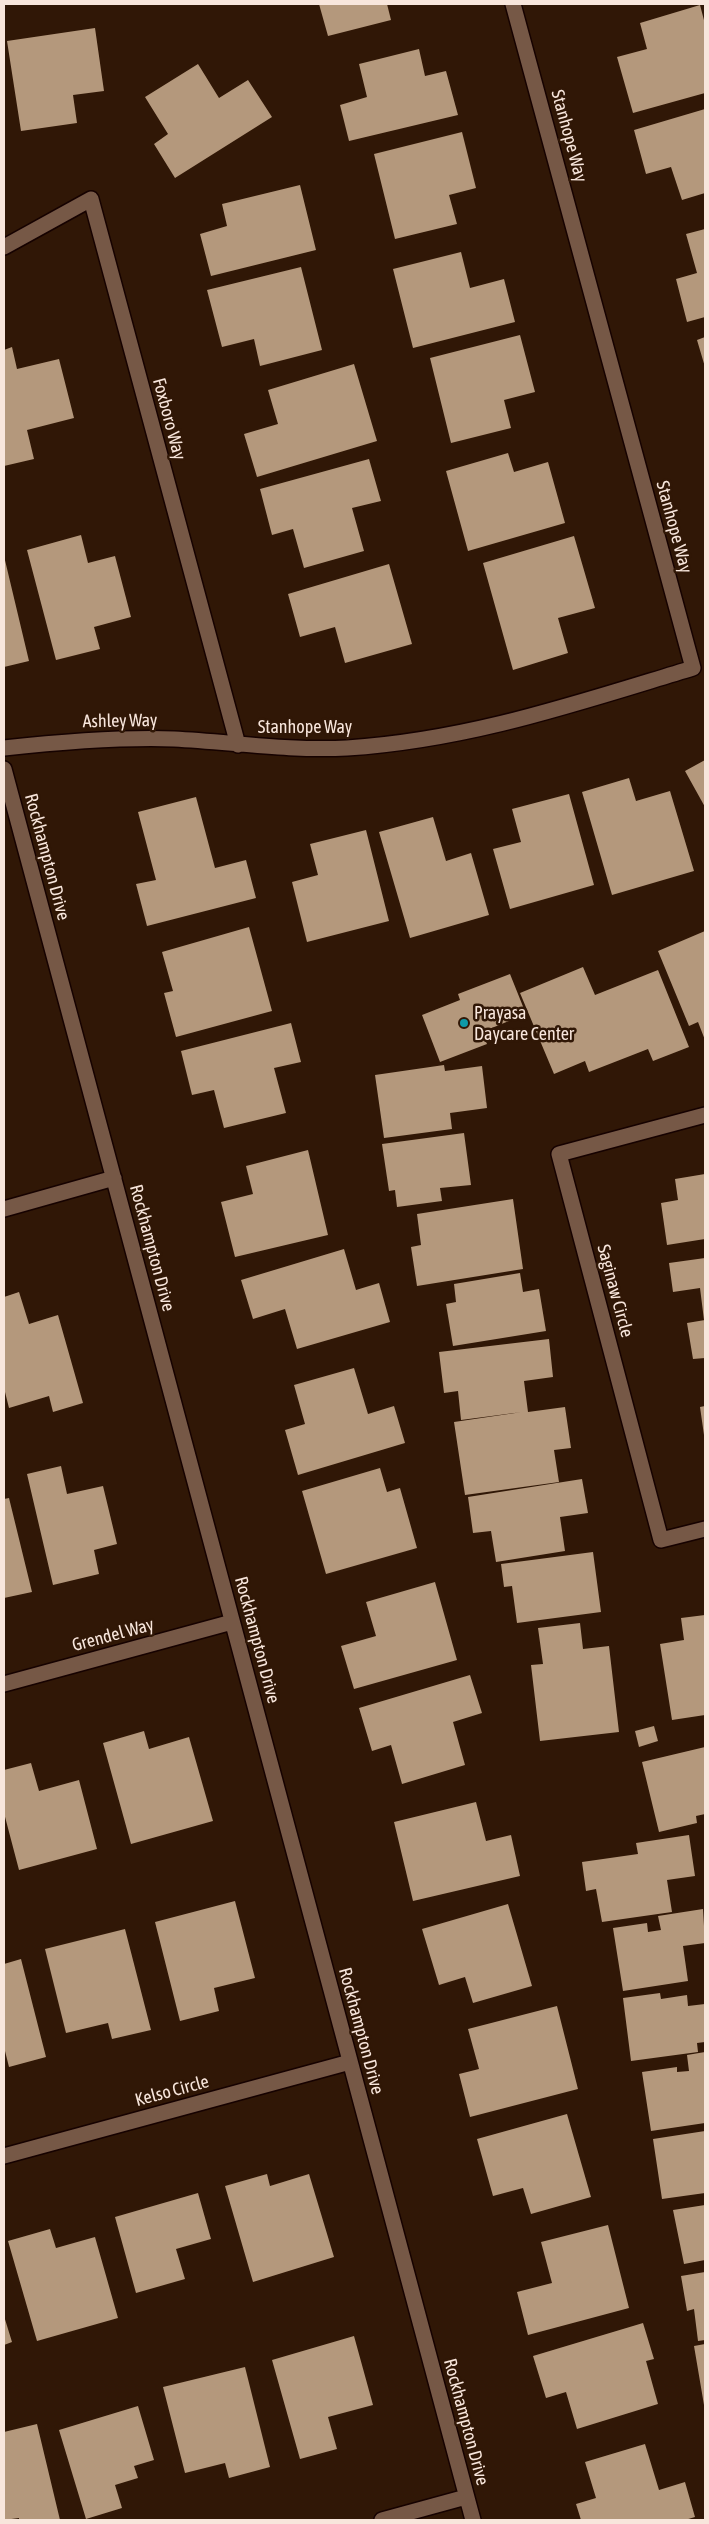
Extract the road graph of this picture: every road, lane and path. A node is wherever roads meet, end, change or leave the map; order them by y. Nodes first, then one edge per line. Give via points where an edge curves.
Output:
1 (513, 4) edge
2 (4, 247) edge
3 (238, 745) junction
4 (4, 748) edge
5 (4, 769) edge
6 (705, 1115) edge
7 (114, 1178) junction
8 (4, 1209) edge
9 (705, 1529) edge
10 (232, 1622) junction
11 (4, 1684) edge
12 (350, 2062) junction
13 (4, 2156) edge
14 (466, 2497) junction
15 (382, 2520) edge
16 (473, 2520) edge

1 - 3 street, Stanhope Way via 693,668 517,722 432,739 347,748
2 - 3 street, Foxboro Way via 91,199
3 - 4 street, Ashley Way via 174,739 84,739
5 - 7 street, Rockhampton Drive
6 - 9 street, Saginaw Circle via 559,1154 661,1540
7 - 8 street
7 - 10 street, Rockhampton Drive
10 - 11 street, Grendel Way
10 - 12 street, Rockhampton Drive
12 - 13 street, Kelso Circle
12 - 14 street, Rockhampton Drive
14 - 15 street
14 - 16 street, Rockhampton Drive

